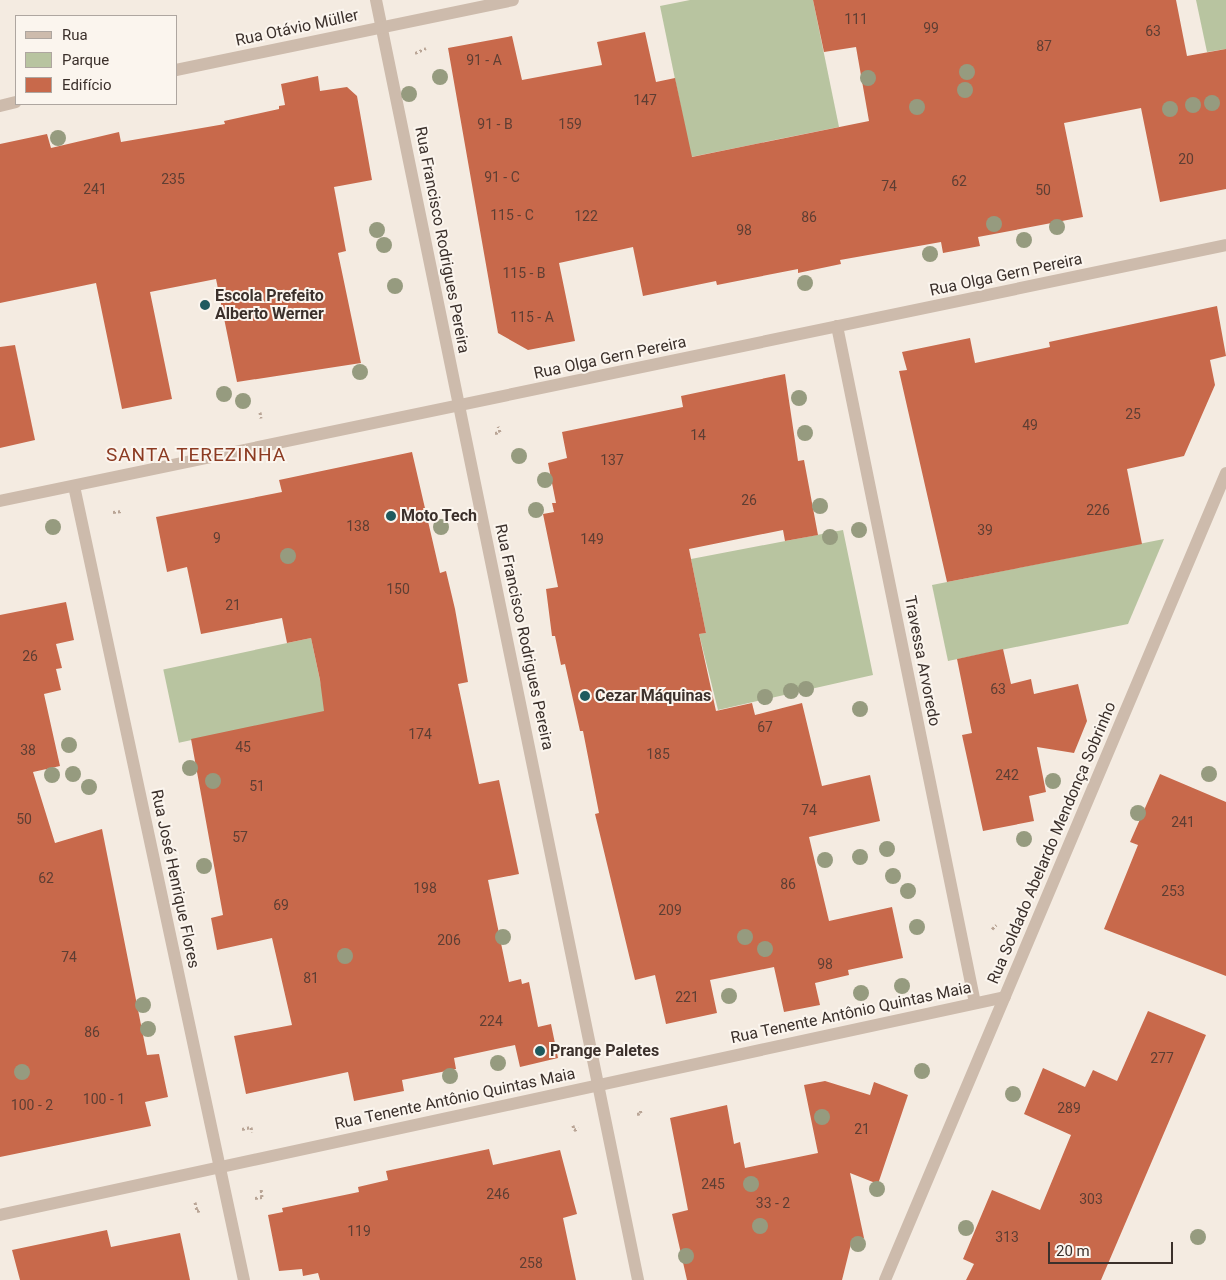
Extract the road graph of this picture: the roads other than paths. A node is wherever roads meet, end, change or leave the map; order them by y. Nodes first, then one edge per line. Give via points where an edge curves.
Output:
1 (376, 0) edge
2 (513, 0) edge
3 (382, 27) junction
4 (178, 70) edge
5 (15, 102) edge
6 (0, 106) edge
7 (1226, 245) edge
8 (837, 326) junction
9 (460, 406) junction
10 (1226, 473) edge
11 (74, 486) junction
12 (0, 501) edge
13 (1005, 997) junction
14 (975, 1002) junction
15 (598, 1085) junction
16 (219, 1168) junction
17 (0, 1215) edge
18 (244, 1280) edge
19 (638, 1280) edge
20 (885, 1280) edge

1 - 3 street, Rua Francisco Rodrigues Pereira
2 - 3 street, Rua Otávio Müller
3 - 4 street, Rua Otávio Müller
3 - 9 street, Rua Francisco Rodrigues Pereira
5 - 6 street
7 - 8 street, Rua Olga Gern Pereira
8 - 9 street, Rua Olga Gern Pereira
8 - 14 street, Travessa Arvoredo
9 - 11 street, Rua Olga Gern Pereira
9 - 15 street, Rua Francisco Rodrigues Pereira
10 - 13 street, Rua Soldado Abelardo Mendonça Sobrinho
11 - 12 street, Rua Olga Gern Pereira
11 - 16 street, Rua José Henrique Flores
13 - 14 street, Rua Tenente Antônio Quintas Maia
13 - 20 street, Rua Soldado Abelardo Mendonça Sobrinho
14 - 15 street, Rua Tenente Antônio Quintas Maia
15 - 16 street, Rua Tenente Antônio Quintas Maia
15 - 19 street, Rua Francisco Rodrigues Pereira
16 - 17 street, Rua Tenente Antônio Quintas Maia
16 - 18 street, Rua José Henrique Flores

